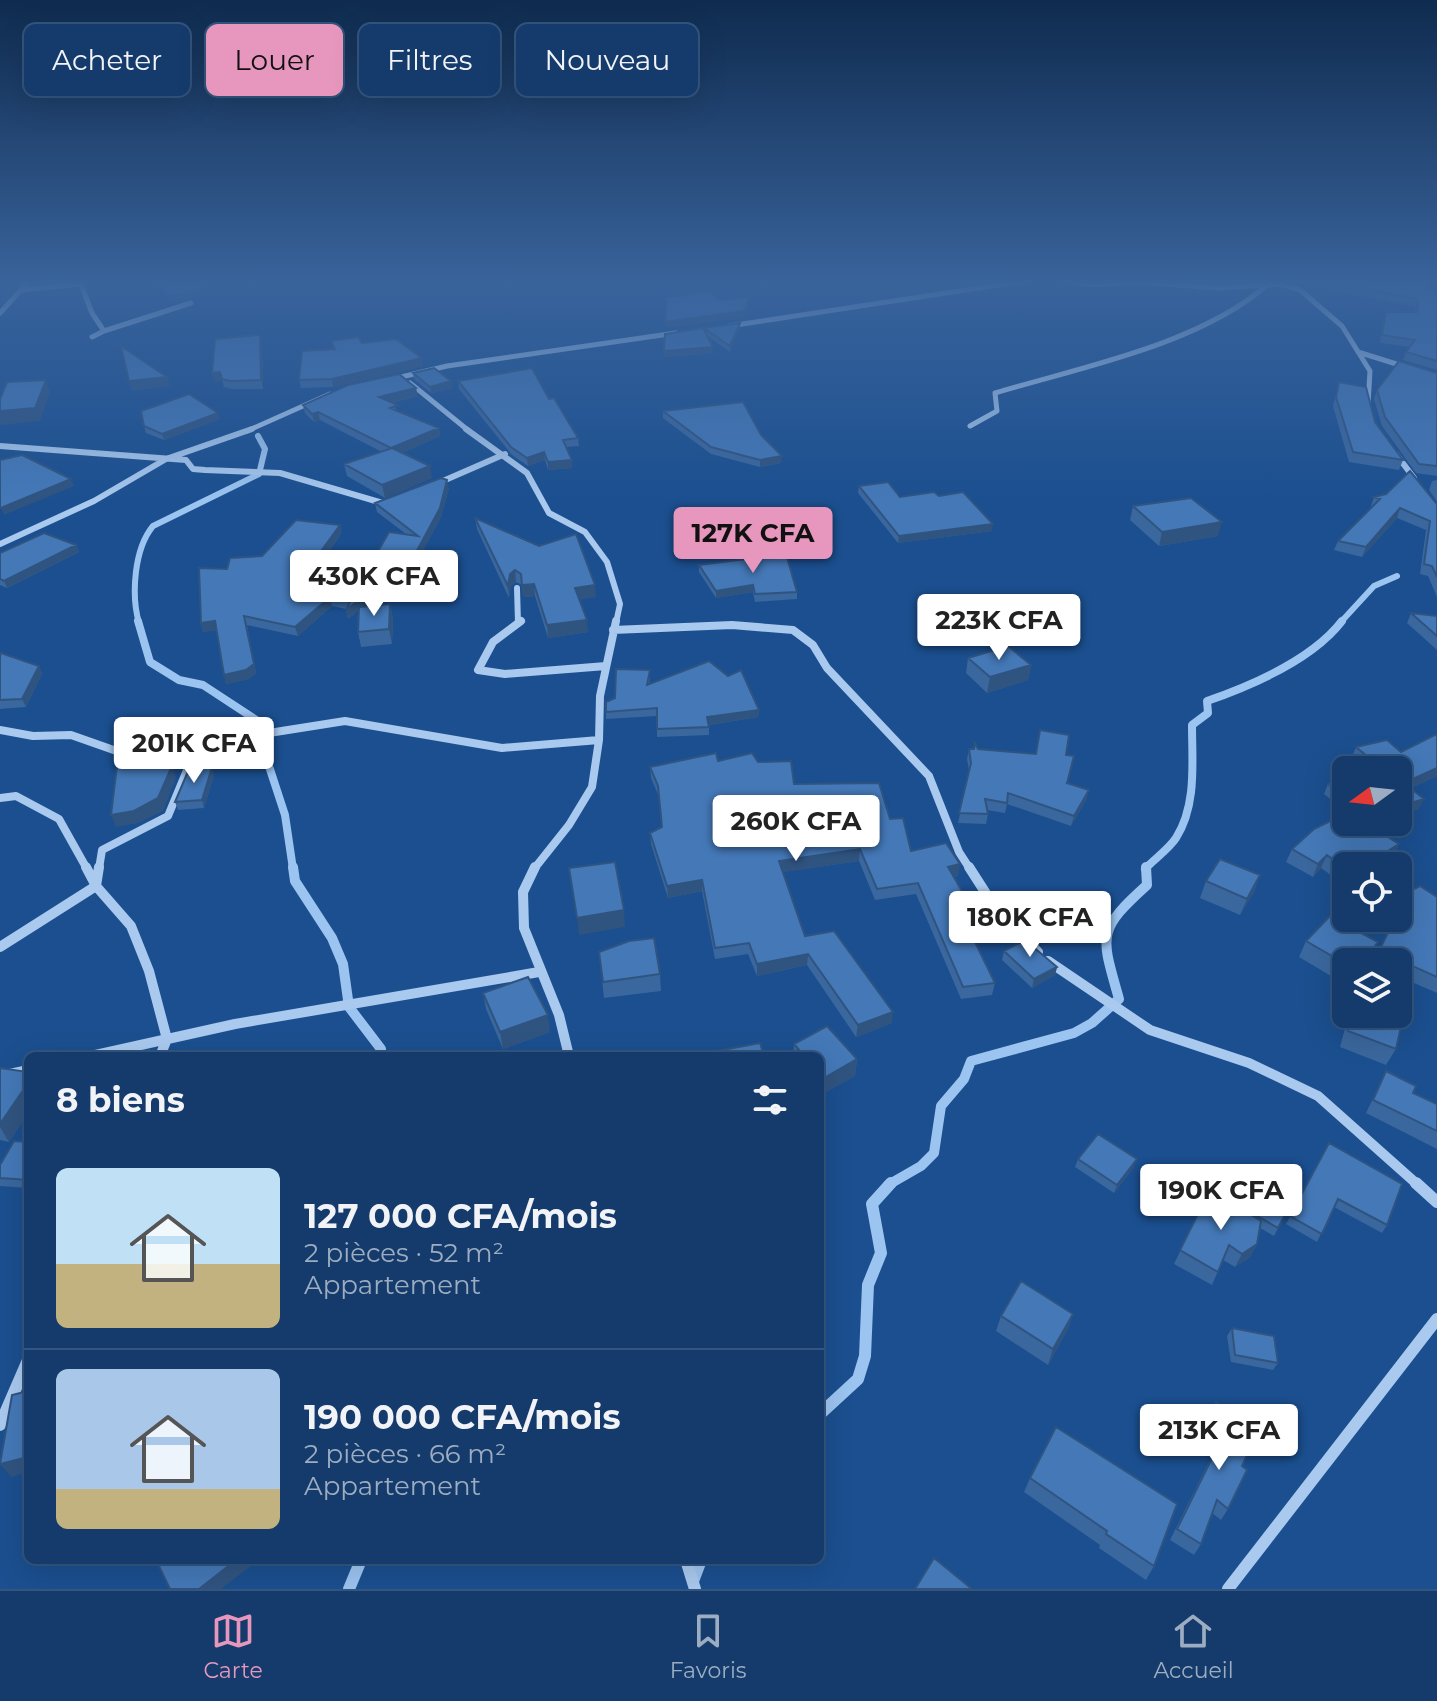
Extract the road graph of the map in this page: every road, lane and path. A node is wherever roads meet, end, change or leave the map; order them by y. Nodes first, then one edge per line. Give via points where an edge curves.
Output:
1 (520, 354) edge
2 (1124, 354) edge
3 (1359, 354) edge
4 (1365, 354) edge
5 (1411, 368) edge
6 (403, 377) junction
7 (388, 380) edge
8 (342, 389) edge
9 (1372, 416) edge
10 (970, 426) dead end
11 (0, 446) edge
12 (1393, 450) edge
13 (505, 454) junction
14 (166, 459) junction
15 (1417, 482) edge
16 (426, 488) edge
17 (399, 499) edge
18 (0, 544) edge
19 (517, 588) dead end
20 (613, 630) junction
21 (606, 666) junction
22 (0, 730) edge
23 (599, 740) junction
24 (190, 763) junction
25 (0, 798) edge
26 (96, 886) junction
27 (0, 947) edge
28 (539, 972) junction
29 (167, 1039) junction
30 (109, 1052) edge
31 (162, 1052) edge
32 (568, 1052) edge
33 (24, 1071) edge
34 (0, 1076) edge
35 (1437, 1202) edge
36 (1437, 1319) edge
37 (24, 1369) edge
38 (0, 1425) edge
39 (687, 1564) edge
40 (695, 1589) edge
41 (1228, 1589) edge

1 - 6 street
2 - 10 street via 995,393 997,411
3 - 9 street via 1370,371
4 - 5 street
6 - 7 street
6 - 13 street
8 - 14 street
11 - 14 street
12 - 15 street
13 - 16 street
13 - 20 street via 527,473 549,513 585,532 607,562 620,604
14 - 17 street via 186,460 193,469 293,475 385,504
14 - 18 street via 94,501
19 - 21 street via 521,621 493,642 478,670 505,674
20 - 21 street
20 - 35 street via 732,625 793,630 813,645 827,668 929,776 959,852 994,906 1044,958 1150,1030 1249,1063 1318,1096
21 - 23 street
22 - 24 street via 71,735 125,754
23 - 24 street via 502,748 345,721 269,733 216,761
23 - 28 street via 592,787 523,892 524,928
24 - 26 street via 168,816 102,850
25 - 26 street via 16,796 59,819
26 - 27 street
26 - 29 street via 131,926
28 - 29 street
28 - 32 street via 559,1015
29 - 30 street
29 - 31 street
33 - 34 street
36 - 41 street
37 - 38 street
39 - 40 street

